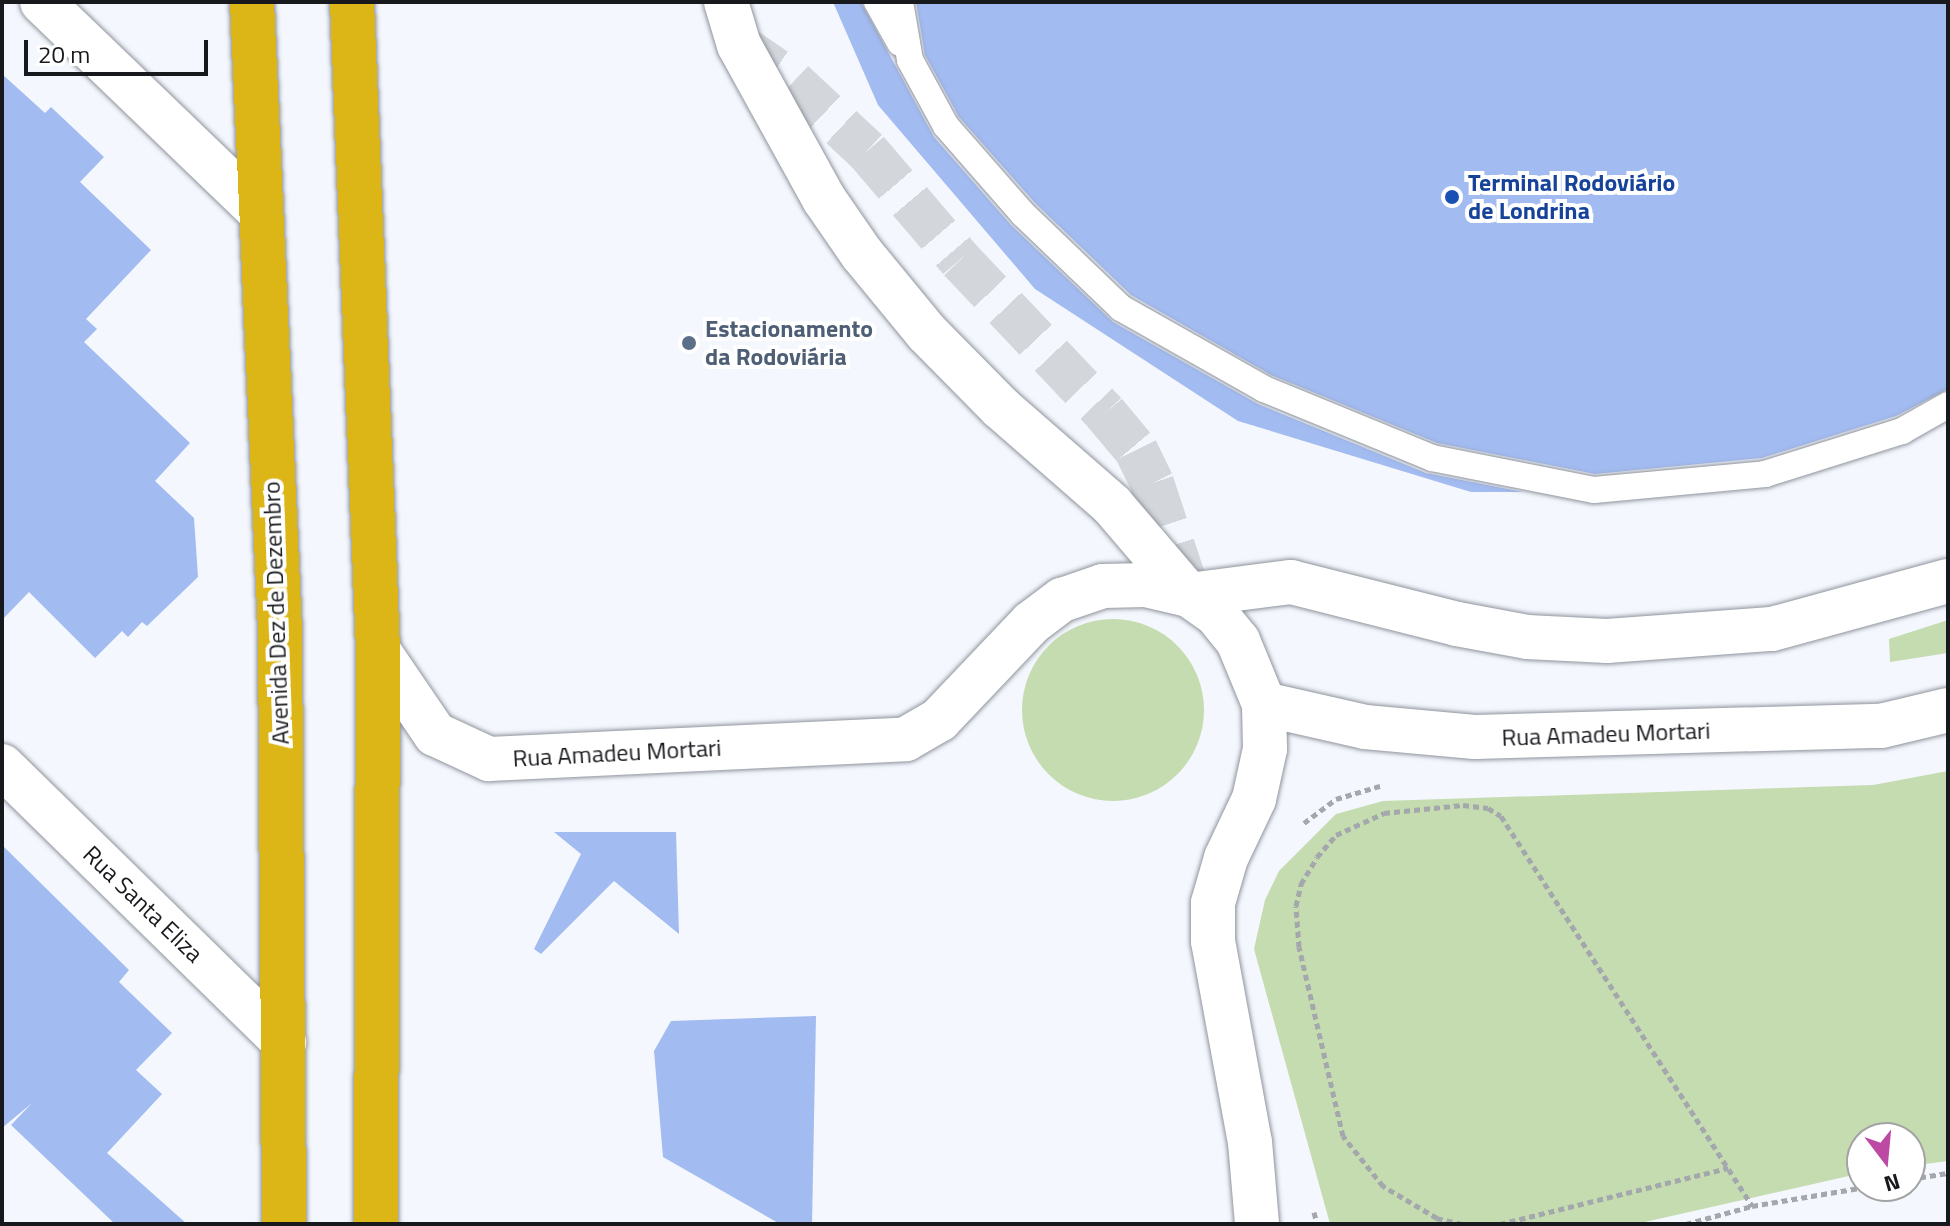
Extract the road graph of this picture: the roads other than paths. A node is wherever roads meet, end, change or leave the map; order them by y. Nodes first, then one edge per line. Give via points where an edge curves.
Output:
1 (42, 2) edge
2 (252, 2) edge
3 (352, 2) edge
4 (370, 2) edge
5 (726, 2) edge
6 (877, 2) edge
7 (900, 2) edge
8 (353, 49) junction
9 (910, 60) junction
10 (259, 211) junction
11 (1948, 405) edge
12 (1948, 581) edge
13 (1189, 595) junction
14 (378, 650) junction
15 (1264, 704) junction
16 (1948, 710) edge
17 (2, 766) edge
18 (284, 1042) junction
19 (284, 1224) edge
20 (376, 1224) edge
21 (1257, 1224) edge

1 - 10 street
2 - 10 highway, Avenida Dez de Dezembro
3 - 8 highway
4 - 8 lane
5 - 13 street via 739,45 824,199 862,254 927,333 1001,408 1112,505
6 - 9 lane
7 - 9 lane
8 - 14 highway
9 - 11 lane via 946,126 1023,214 1121,308 1264,389 1432,458 1594,490 1765,474 1902,431
10 - 18 highway, Avenida Dez de Dezembro via 280,630
12 - 13 street via 1772,629 1607,641 1527,637 1457,624 1291,582
13 - 14 street, Rua Amadeu Mortari via 1146,585 1103,586 1062,600 1031,623 939,720 906,739 489,759 435,734
13 - 15 street via 1216,614 1238,641
14 - 20 highway
15 - 16 street, Rua Amadeu Mortari via 1365,727 1475,737 1881,726
15 - 21 street via 1265,749 1254,799 1226,858 1213,903 1217,970 1250,1142
17 - 18 street, Rua Santa Eliza
18 - 19 highway, Avenida Dez de Dezembro

